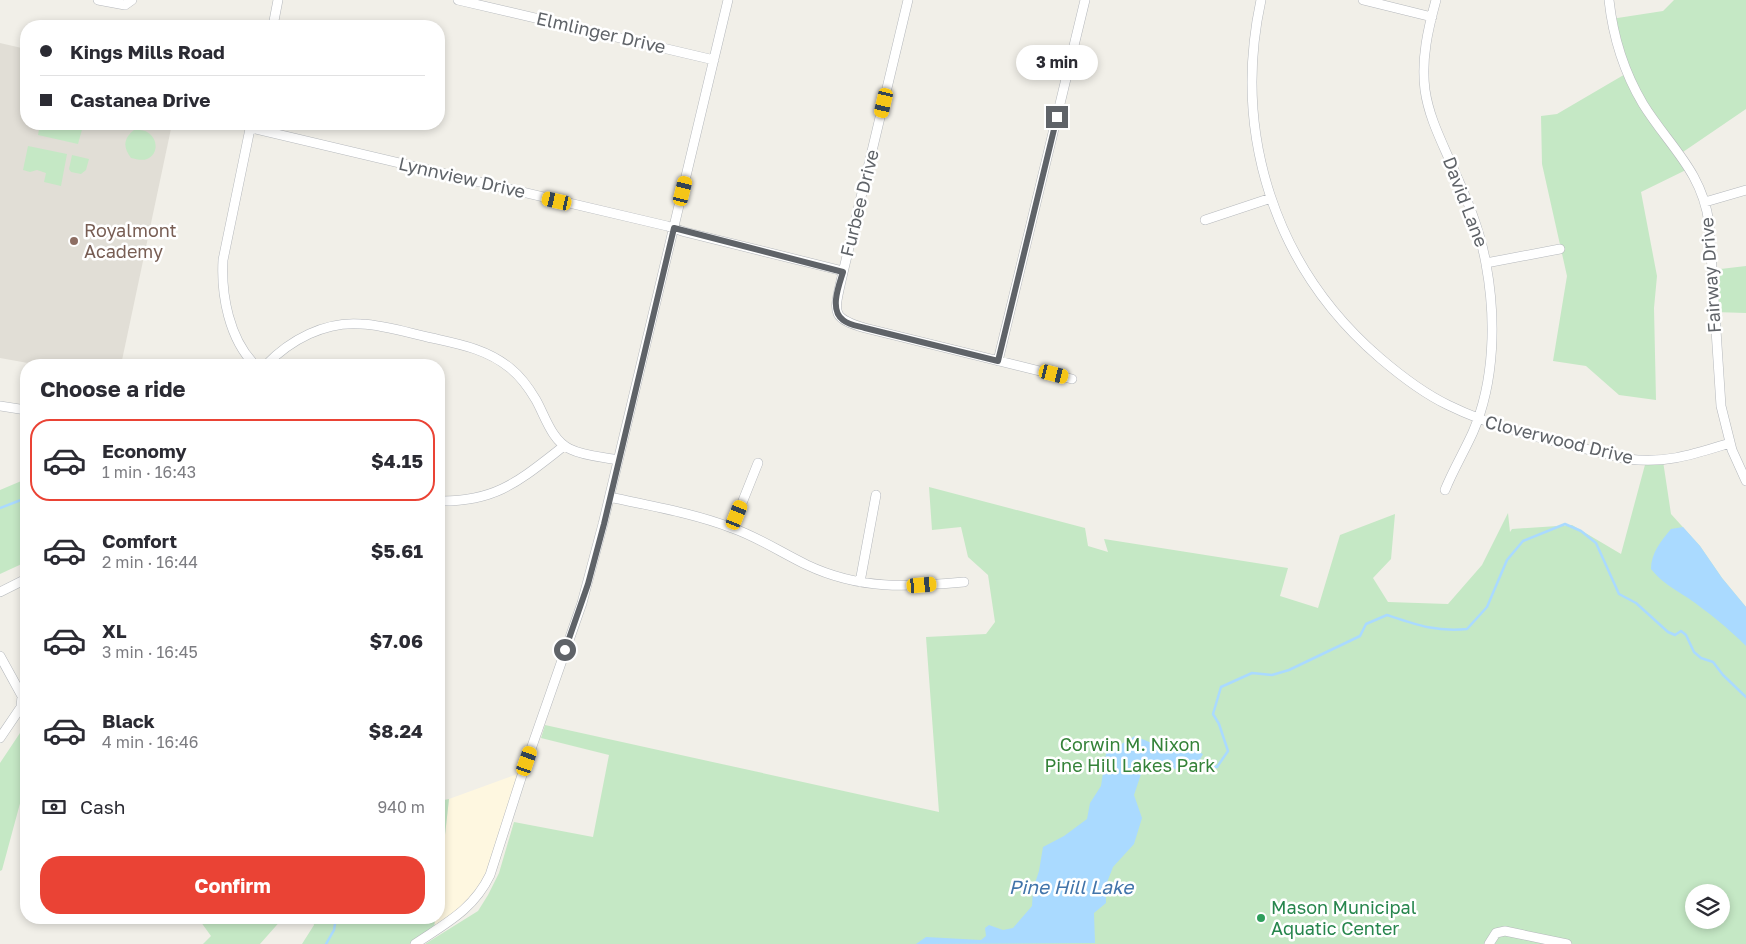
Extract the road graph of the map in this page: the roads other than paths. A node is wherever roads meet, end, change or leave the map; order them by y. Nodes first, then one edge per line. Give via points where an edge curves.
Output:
1 (98, 0) edge
2 (132, 0) edge
3 (278, 0) edge
4 (458, 0) edge
5 (728, 0) edge
6 (908, 0) edge
7 (1085, 0) edge
8 (1261, 0) edge
9 (1363, 0) edge
10 (1436, 0) edge
11 (1609, 0) edge
12 (1432, 17) junction
13 (274, 20) edge
14 (714, 60) junction
15 (250, 130) edge
16 (268, 130) edge
17 (1746, 190) edge
18 (1271, 198) junction
19 (1706, 202) junction
20 (1204, 220) dead end
21 (674, 228) junction
22 (1560, 249) dead end
23 (1486, 264) junction
24 (843, 272) junction
25 (250, 359) edge
26 (273, 359) edge
27 (998, 361) junction
28 (1072, 379) dead end
29 (0, 406) edge
30 (20, 409) edge
31 (1477, 419) junction
32 (1730, 443) junction
33 (564, 446) junction
34 (618, 460) junction
35 (758, 463) dead end
36 (1746, 481) edge
37 (1445, 490) dead end
38 (876, 495) dead end
39 (610, 497) junction
40 (445, 501) edge
41 (732, 528) junction
42 (20, 582) edge
43 (860, 582) junction
44 (964, 582) dead end
45 (0, 592) edge
46 (0, 656) edge
47 (20, 692) edge
48 (20, 708) edge
49 (0, 738) edge
50 (415, 944) edge
51 (1488, 944) edge
52 (1567, 944) edge

1 - 2 street via 125,5
3 - 13 street
4 - 14 street, Elmlinger Drive
5 - 14 street
6 - 24 street, Furbee Drive
7 - 27 street
8 - 18 street, Cloverwood Drive via 1253,48 1253,110 1259,156
9 - 12 street
10 - 12 street, David Lane
11 - 19 street, Fairway Drive via 1614,36 1631,80 1652,118 1690,168
12 - 23 street, David Lane via 1424,65 1427,99 1434,126 1471,210
14 - 21 street
15 - 25 street via 223,260 222,282 232,326
16 - 21 street, Lynnview Drive
17 - 19 street
18 - 20 street
18 - 31 street, Cloverwood Drive via 1304,268 1352,332 1417,388
19 - 32 street, Fairway Drive via 1718,383
21 - 24 street, Lynnview Drive
21 - 34 street
22 - 23 street
23 - 31 street, David Lane via 1491,350
24 - 27 street, Furbee Drive via 836,303 844,321
26 - 33 street via 300,338 350,324 385,327 474,348 500,360 518,375
27 - 28 street, Furbee Drive
29 - 30 street
31 - 32 street, Cloverwood Drive via 1522,434 1646,461 1686,457
31 - 37 street, David Lane
32 - 36 street, Fairway Drive
33 - 34 street
33 - 40 street via 528,474 492,494 470,500
34 - 39 street
35 - 41 street
38 - 43 street
39 - 41 street
39 - 50 street via 584,595 490,875 472,903
41 - 43 street via 822,572
42 - 45 street
43 - 44 street via 895,586
46 - 47 street
48 - 49 street
51 - 52 street via 1496,933 1505,931

